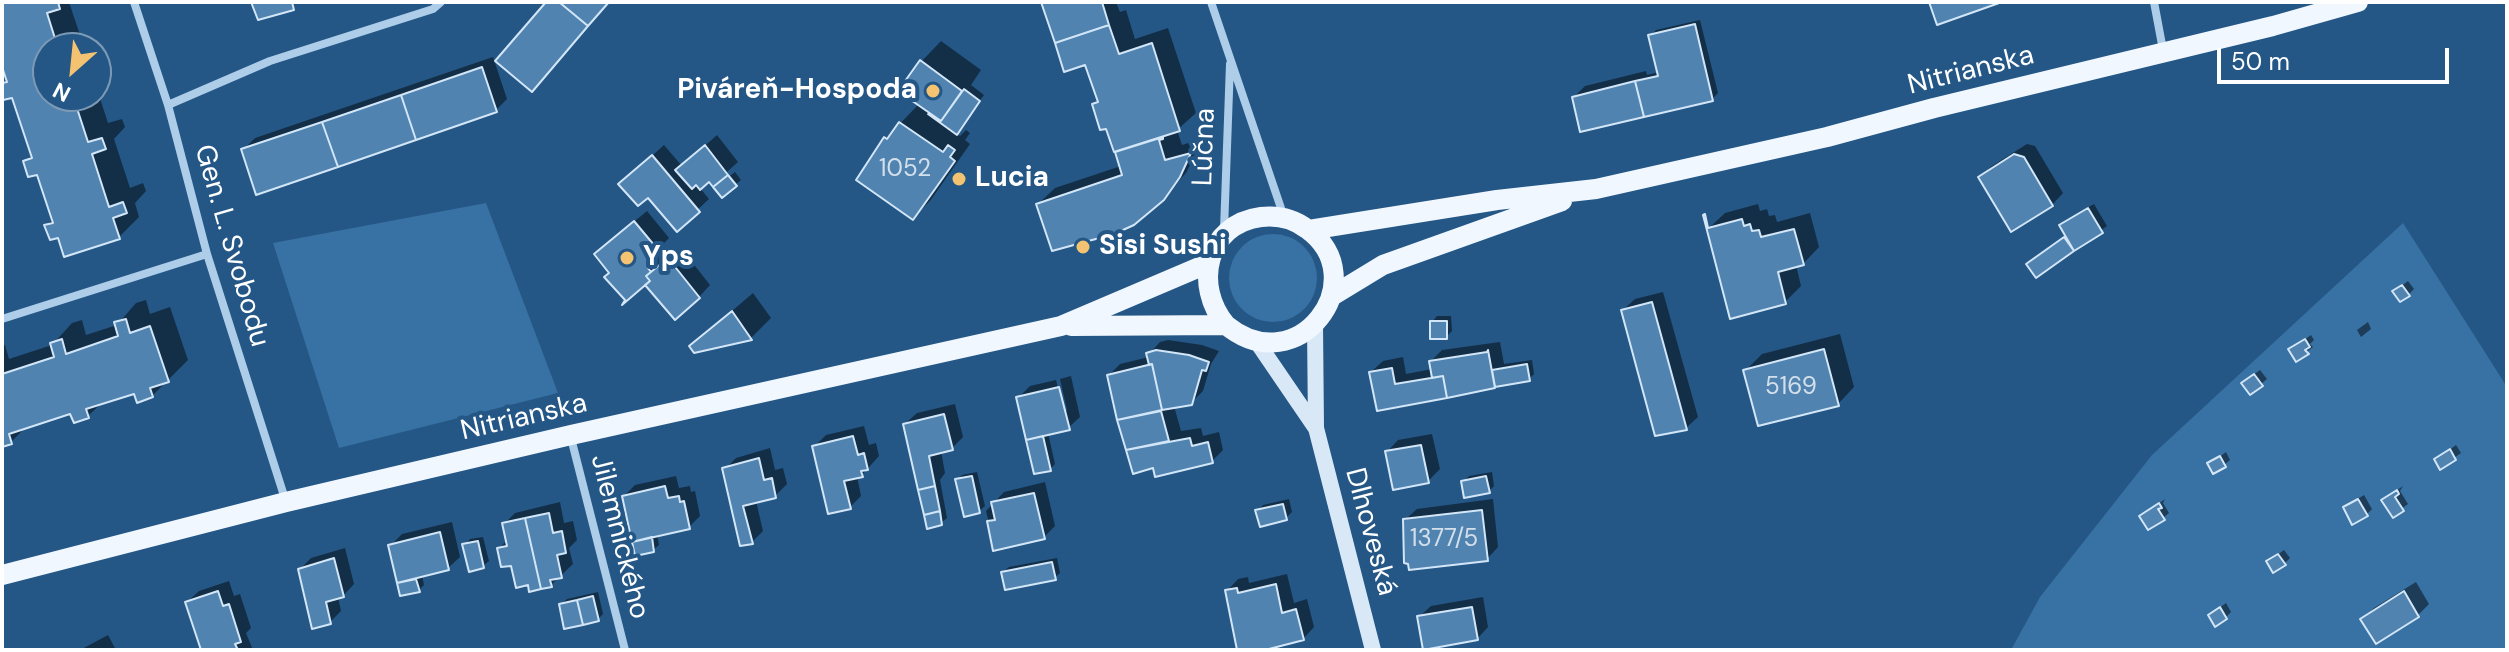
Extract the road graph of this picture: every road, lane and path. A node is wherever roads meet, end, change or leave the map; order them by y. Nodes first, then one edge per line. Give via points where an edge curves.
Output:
1 (134, 2) edge
2 (441, 2) edge
3 (1211, 2) edge
4 (2154, 2) edge
5 (2358, 2) edge
6 (2163, 51) junction
7 (1230, 59) junction
8 (168, 105) junction
9 (1596, 189) junction
10 (1285, 218) junction
11 (1309, 230) junction
12 (1224, 237) junction
13 (207, 254) junction
14 (1209, 263) junction
15 (1332, 296) junction
16 (2, 319) edge
17 (1226, 325) junction
18 (1315, 325) junction
19 (1061, 326) junction
20 (1257, 342) junction
21 (1316, 428) junction
22 (571, 435) junction
23 (286, 502) junction
24 (2, 575) edge
25 (625, 650) edge
26 (1373, 650) edge

1 - 8 street, Gen. L. Svobodu
2 - 8 street via 433,9 270,61
3 - 7 street, Lúčna
4 - 6 street
5 - 6 main road, Nitrianska
6 - 9 main road, Nitrianska via 1827,137
7 - 10 street, Lúčna
7 - 12 street, Lúčna
8 - 13 street, Gen. L. Svobodu
9 - 11 main road, Nitrianska
9 - 15 main road, Nitrianska via 1383,265
10 - 11 main road
10 - 12 main road via 1258,218
11 - 15 main road via 1330,260
12 - 14 main road
13 - 16 street
13 - 23 street, Gen. L. Svobodu
14 - 17 main road via 1208,290
14 - 19 main road, Nitrianska
15 - 18 main road, Nitrianska
17 - 19 main road, Nitrianska
17 - 20 main road, Nitrianska
18 - 20 main road via 1294,339
18 - 21 main road, Dlhoveská
19 - 22 main road, Nitrianska
20 - 21 main road, Dlhoveská
21 - 26 main road, Dlhoveská
22 - 23 main road, Nitrianska
22 - 25 street, Jilemnického
23 - 24 main road, Nitrianska

